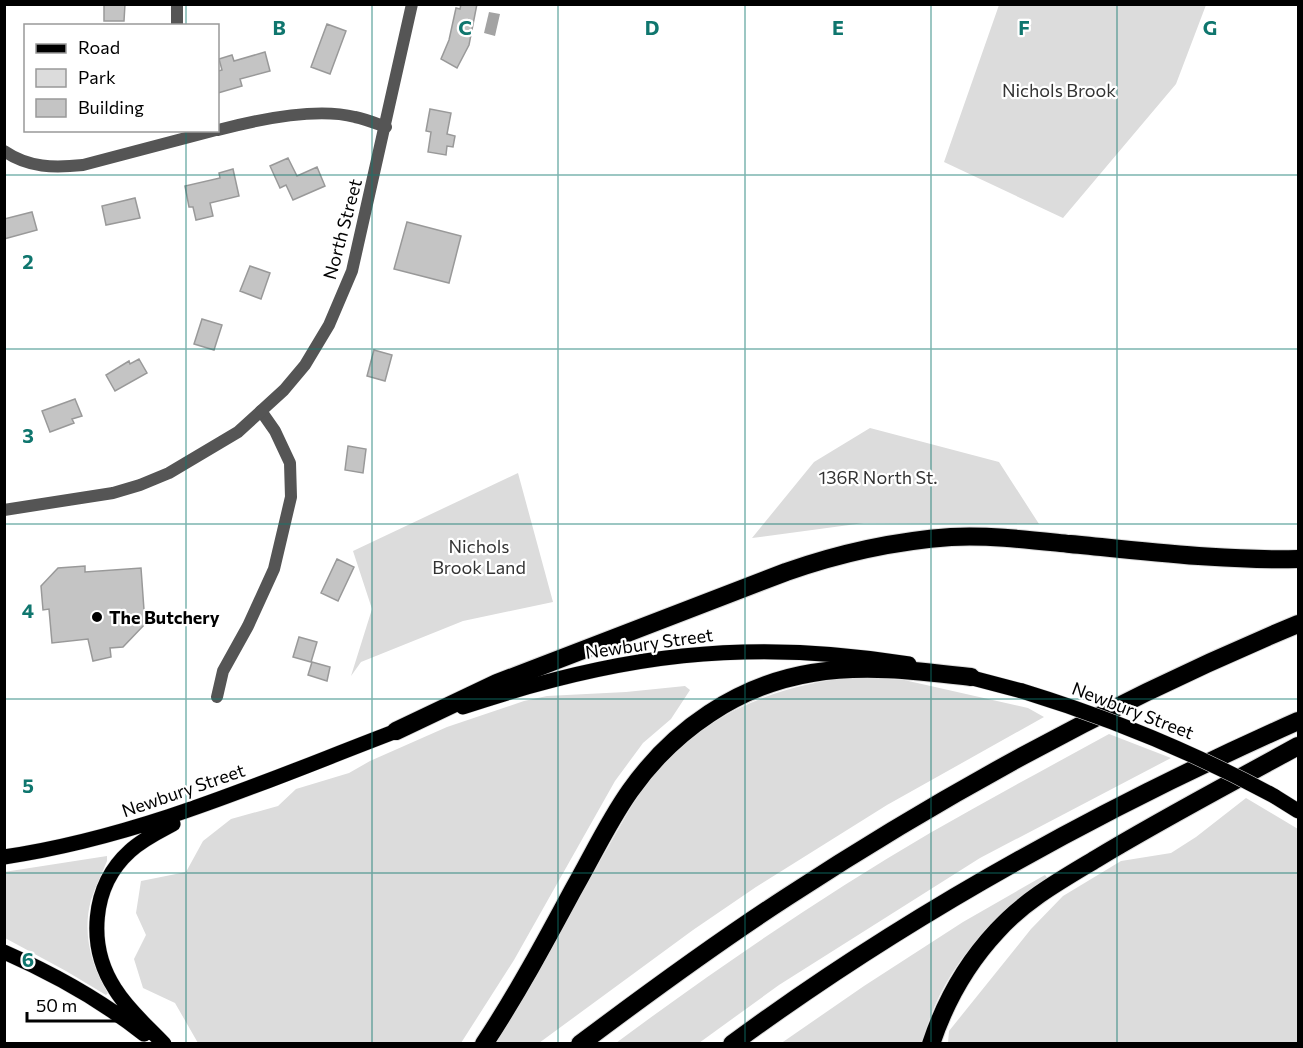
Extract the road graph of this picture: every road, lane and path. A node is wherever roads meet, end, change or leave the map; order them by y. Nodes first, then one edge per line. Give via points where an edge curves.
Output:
1 (177, 4) edge
2 (412, 4) edge
3 (177, 24) edge
4 (386, 127) junction
5 (219, 130) edge
6 (193, 134) edge
7 (4, 151) edge
8 (261, 411) junction
9 (4, 510) edge
10 (1299, 559) edge
11 (1299, 624) edge
12 (971, 677) junction
13 (217, 697) dead end
14 (1299, 721) edge
15 (396, 731) junction
16 (1299, 746) edge
17 (218, 801) junction
18 (1299, 811) edge
19 (4, 857) edge
20 (4, 952) edge
21 (157, 1044) edge
22 (164, 1044) edge
23 (484, 1044) edge
24 (580, 1044) edge
25 (732, 1044) edge
26 (931, 1044) edge

1 - 3 street
2 - 4 street, North Street
4 - 5 street via 354,116 332,114 277,117
4 - 8 street, North Street via 352,271 339,304 305,365
6 - 7 street via 82,165 60,167 38,166
8 - 9 street, North Street via 210,450 140,485
8 - 13 street via 290,463 291,497 273,568 223,671
10 - 15 highway via 1211,557 995,537 882,545 771,577 497,683
11 - 24 highway via 1132,700 932,807 777,903
12 - 15 main road, Newbury Street via 834,654 695,653 555,678
12 - 18 main road, Newbury Street, bridge via 1099,716 1150,736 1226,770
12 - 23 highway via 888,669 812,673 754,690 699,720 662,752 630,790 522,984
14 - 25 highway via 1123,805 977,885 836,972
15 - 17 main road, Newbury Street
16 - 26 highway via 1118,846 1030,901 998,930 968,967 945,1006
17 - 19 main road, Newbury Street via 88,842
17 - 22 main road via 129,852 111,875 100,903 96,935 108,978 125,1003
20 - 21 main road via 92,998

